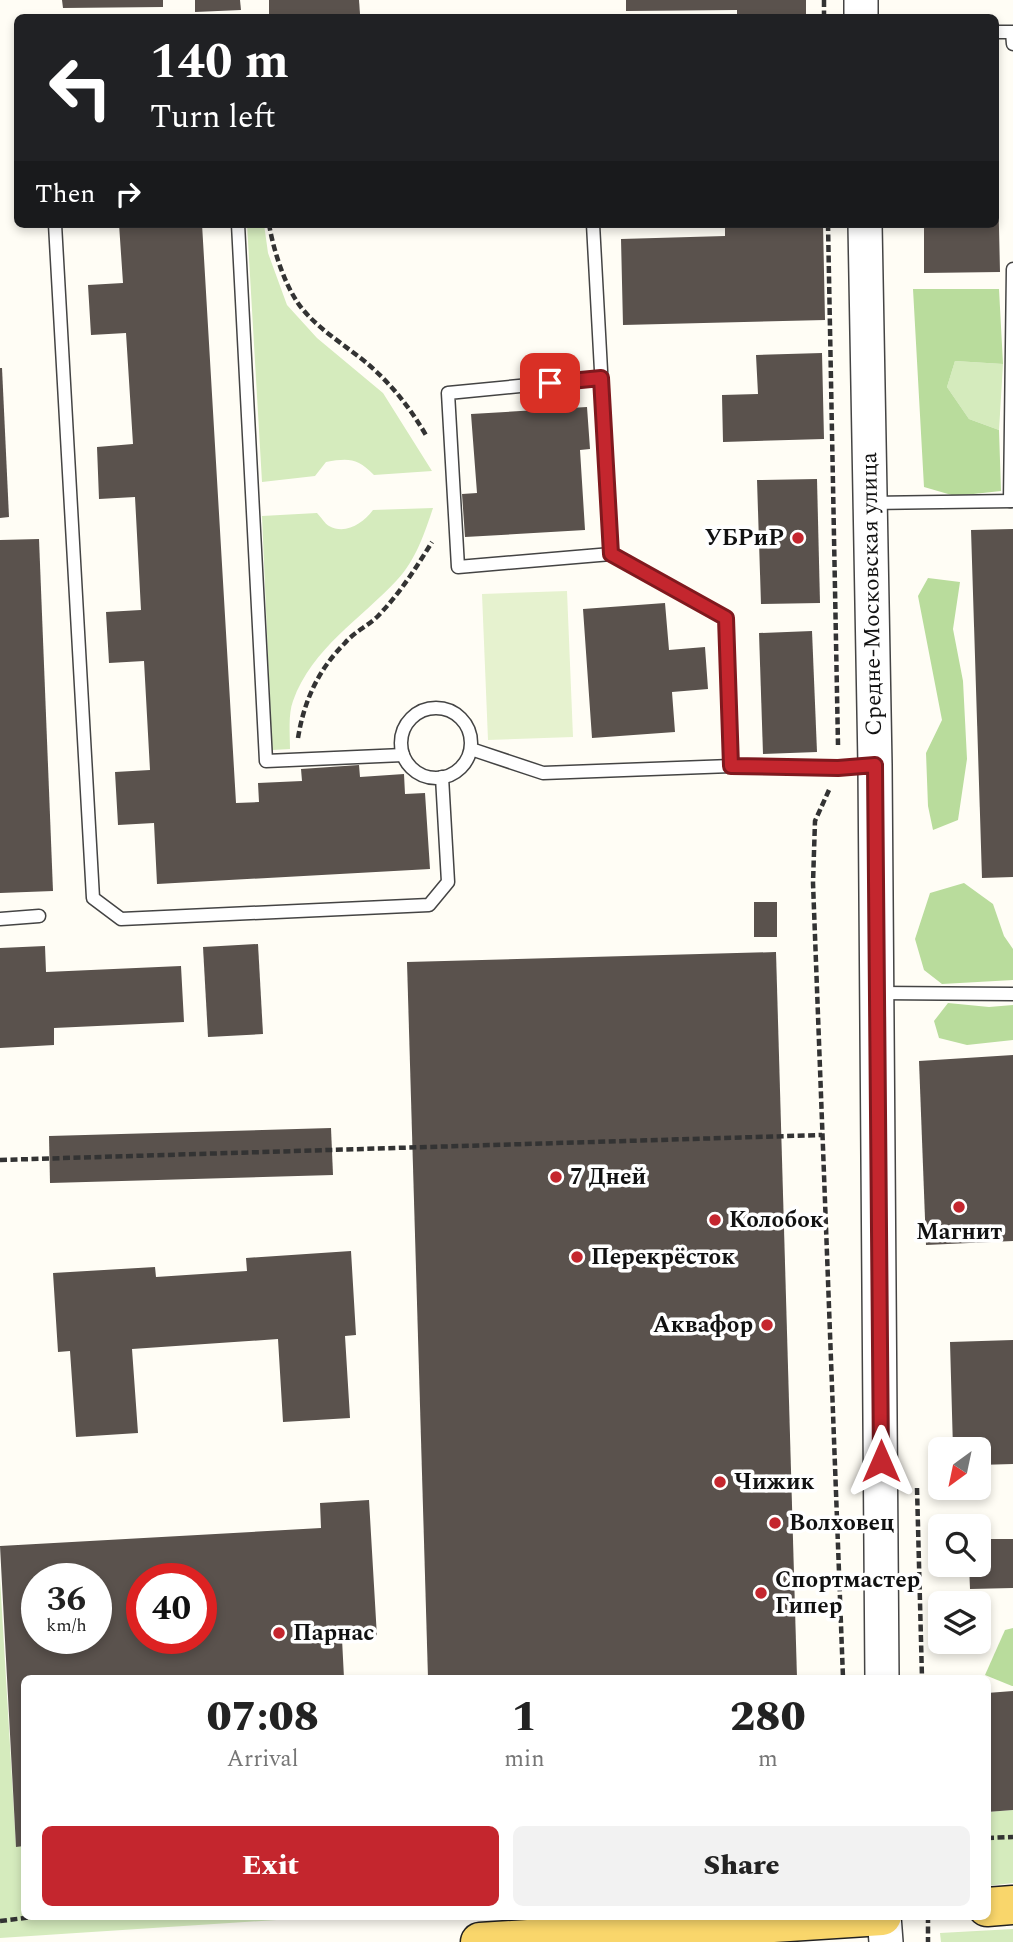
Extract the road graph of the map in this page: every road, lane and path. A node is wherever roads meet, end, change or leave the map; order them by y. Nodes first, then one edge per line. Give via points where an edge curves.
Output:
1 (999, 32) edge
2 (1013, 44) edge
3 (55, 228) edge
4 (238, 228) edge
5 (270, 228) edge
6 (593, 228) edge
7 (828, 228) edge
8 (865, 228) edge
9 (1013, 269) edge
10 (601, 378) junction
11 (431, 448) dead end
12 (1012, 501) edge
13 (869, 503) junction
14 (434, 540) dead end
15 (611, 554) junction
16 (471, 749) junction
17 (403, 755) junction
18 (295, 760) junction
19 (875, 765) junction
20 (731, 766) junction
21 (838, 768) junction
22 (442, 778) junction
23 (39, 916) dead end
24 (0, 919) edge
25 (877, 993) junction
26 (1013, 994) edge
27 (822, 1135) junction
28 (0, 1160) edge
29 (843, 1675) edge
30 (882, 1675) edge
31 (1013, 1837) edge
32 (991, 1838) edge
33 (1013, 1905) edge
34 (991, 1907) edge
35 (21, 1918) edge
36 (821, 1920) edge
37 (883, 1920) edge
38 (928, 1920) edge
39 (0, 1921) edge
40 (480, 1942) edge
41 (886, 1942) edge
42 (928, 1942) edge

1 - 2 lane via 1012,32
3 - 22 lane via 93,898 121,919 429,905 448,882
4 - 18 lane via 266,761
5 - 11 path via 273,247 297,301 331,337 400,394
6 - 10 lane
7 - 21 path
8 - 13 street, Средне-Московская улица
9 - 12 lane
10 - 15 lane
10 - 15 lane via 447,393 458,567
12 - 13 lane
13 - 19 street, Средне-Московская улица
14 - 18 path via 408,582 377,617 345,642 321,672 303,711
15 - 20 lane via 726,618
16 - 17 lane via 468,728 461,718 452,711 426,709 407,723
16 - 20 lane via 542,773
16 - 22 lane via 456,772
17 - 18 lane
17 - 22 lane via 417,773
19 - 21 lane
19 - 25 street, Средне-Московская улица
20 - 21 lane
21 - 27 path via 815,821
23 - 24 lane
25 - 26 lane
25 - 30 street, Средне-Московская улица
27 - 28 path
27 - 29 path
31 - 32 path
33 - 34 main road
35 - 39 path
36 - 40 main road
37 - 41 street
38 - 42 path

